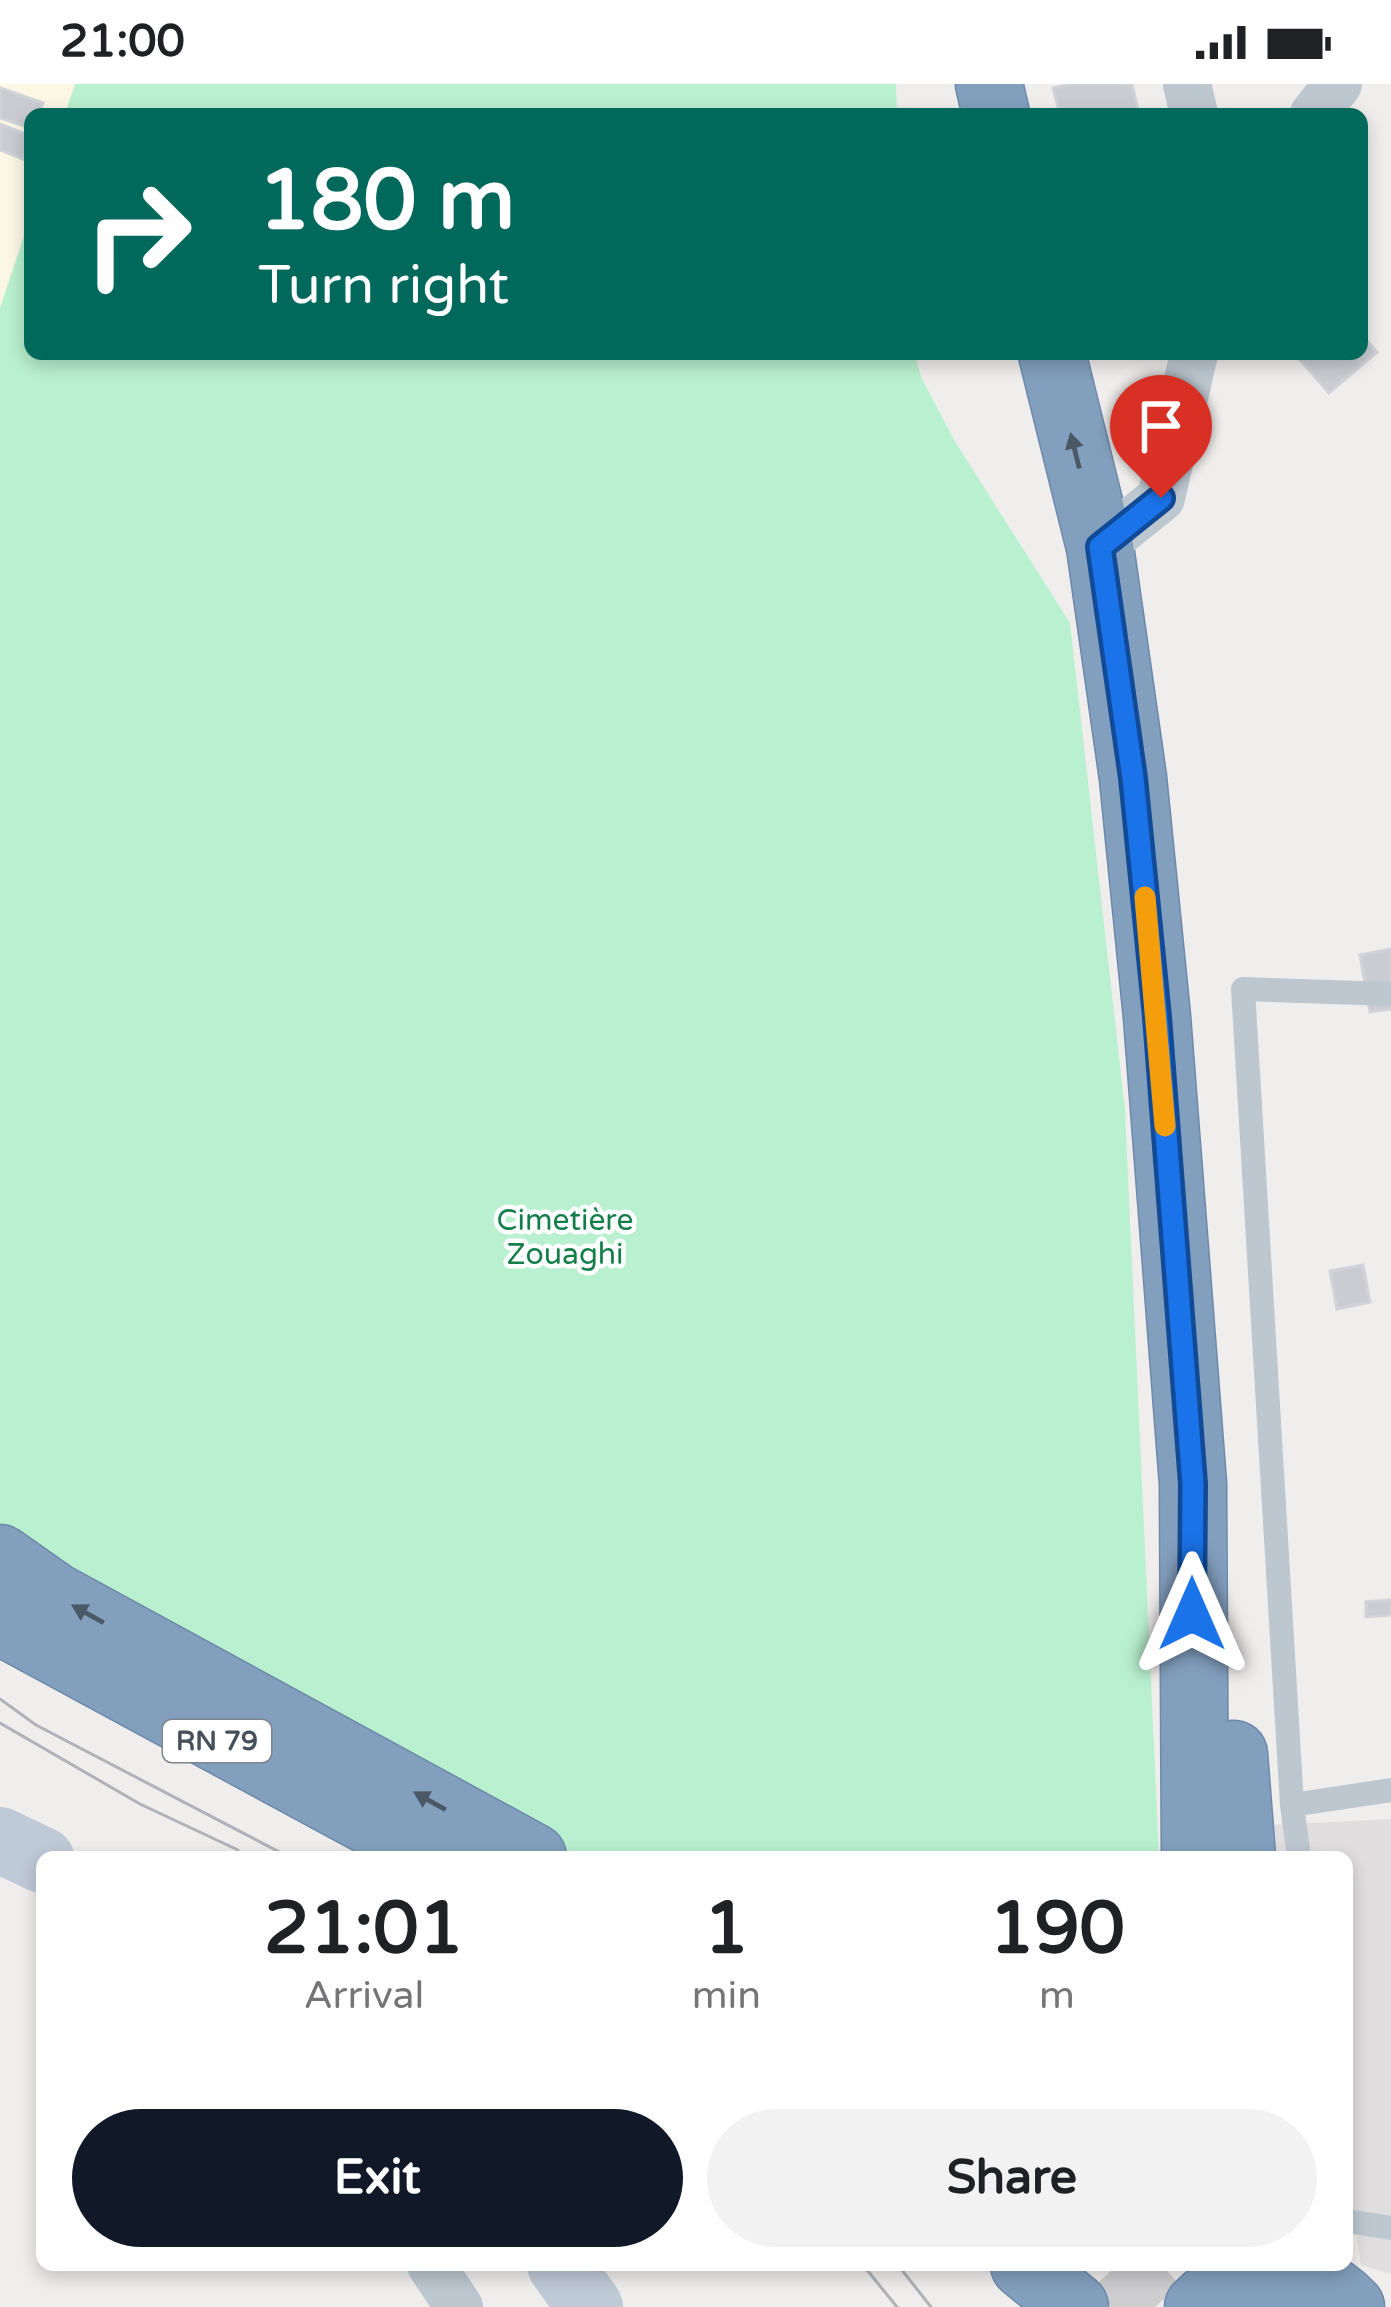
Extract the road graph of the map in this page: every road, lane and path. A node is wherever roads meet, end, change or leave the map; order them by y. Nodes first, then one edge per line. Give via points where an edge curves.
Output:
1 (1338, 84) edge
2 (1319, 108) edge
3 (1053, 360) edge
4 (1193, 360) edge
5 (1100, 547) junction
6 (1391, 994) edge
7 (1193, 1484) junction
8 (0, 1558) edge
9 (0, 1621) edge
10 (1391, 1790) edge
11 (1292, 1805) junction
12 (0, 1840) edge
13 (425, 1851) edge
14 (522, 1851) edge
15 (1195, 1851) edge
16 (1242, 1851) edge
17 (1298, 1851) edge
18 (36, 1857) edge
19 (1353, 2222) edge
20 (1391, 2228) edge
21 (435, 2271) edge
22 (564, 2271) edge
23 (1031, 2271) edge
24 (1221, 2284) edge
25 (1337, 2288) edge
26 (459, 2307) edge
27 (590, 2307) edge
28 (1075, 2307) edge

1 - 2 street
5 -> 3 highway
4 - 5 street via 1161,498
5 - 7 highway via 1157,1017
6 - 11 lane via 1243,989
7 - 15 highway
7 - 16 highway via 1230,1701
14 -> 8 highway via 54,1596
9 - 13 highway, RN 79
10 - 11 lane
11 - 17 lane
12 - 18 street
19 - 20 lane
21 - 26 street
22 - 27 street
23 - 28 highway
24 - 25 highway via 1264,2273

